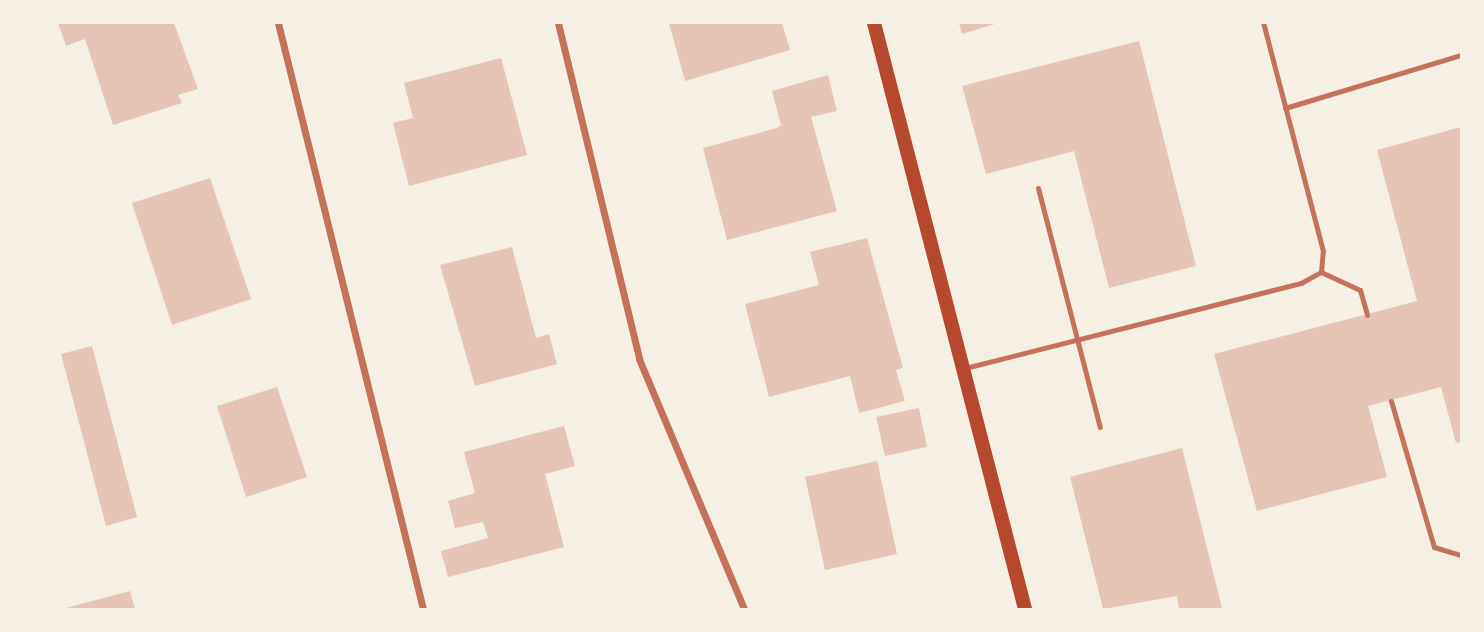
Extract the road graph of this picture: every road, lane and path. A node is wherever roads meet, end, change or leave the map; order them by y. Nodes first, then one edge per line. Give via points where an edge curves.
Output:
1 (278, 23) edge
2 (558, 23) edge
3 (874, 23) edge
4 (1263, 23) edge
5 (1461, 55) edge
6 (1285, 108) junction
7 (1038, 188) dead end
8 (1321, 272) junction
9 (1367, 315) dead end
10 (1079, 338) junction
11 (962, 369) junction
12 (1391, 401) dead end
13 (1100, 428) dead end
14 (1461, 555) edge
15 (423, 609) edge
16 (744, 609) edge
17 (1024, 609) edge

1 - 15 street
2 - 16 street via 639,359
3 - 11 main road
4 - 6 lane
5 - 6 lane
6 - 8 lane via 1323,251
7 - 10 lane
8 - 9 lane via 1360,290
8 - 10 lane via 1301,283
10 - 11 lane
10 - 13 lane
11 - 17 main road
12 - 14 lane via 1434,547

